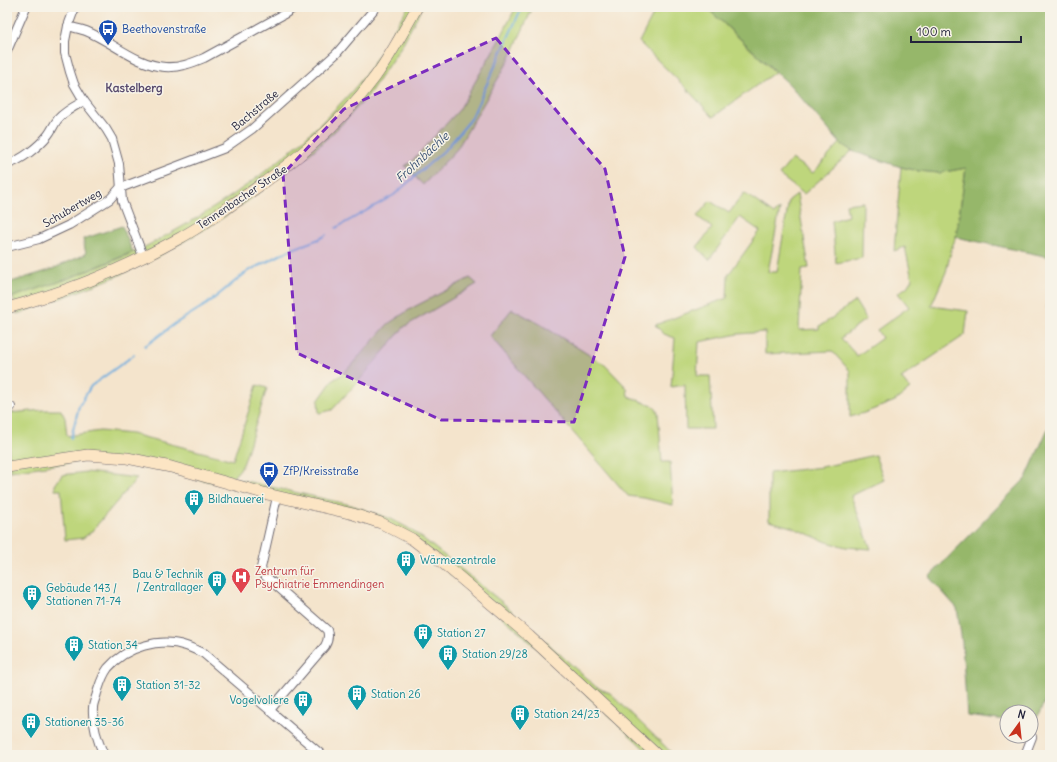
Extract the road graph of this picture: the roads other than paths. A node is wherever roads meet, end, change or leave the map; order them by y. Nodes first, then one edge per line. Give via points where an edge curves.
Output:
1 (26, 7) edge
2 (75, 7) edge
3 (295, 7) edge
4 (376, 7) edge
5 (417, 7) edge
6 (68, 26) junction
7 (7, 51) edge
8 (84, 101) junction
9 (7, 164) edge
10 (120, 188) junction
11 (7, 247) edge
12 (143, 256) junction
13 (7, 308) edge
14 (7, 467) edge
15 (277, 497) junction
16 (270, 710) junction
17 (1029, 744) edge
18 (104, 755) edge
19 (322, 755) edge
20 (657, 755) edge
21 (1025, 755) edge

1 - 7 street
2 - 6 street
3 - 6 street via 204,58 179,66 165,67 152,64 86,31
4 - 10 street, Bachstraße via 337,53 247,133 225,148
5 - 12 street, Tennenbacher Straße via 374,77 349,108 306,151 215,216 182,237
6 - 8 street via 65,53 74,84
8 - 9 street via 59,118 48,135 35,148 13,163
8 - 10 street via 112,139 119,164
10 - 11 street, Schubertweg via 110,199 69,225 39,239
10 - 12 street via 122,201
12 - 13 street, Tennenbacher Straße via 82,284
14 - 15 street via 74,456 127,458
15 - 16 street via 261,568 263,574 329,634 325,646
15 - 20 street via 358,515 381,523 412,539 514,623
16 - 18 street via 203,653 167,642 141,646 115,662 100,684 93,707 94,724
16 - 19 street
17 - 21 street

